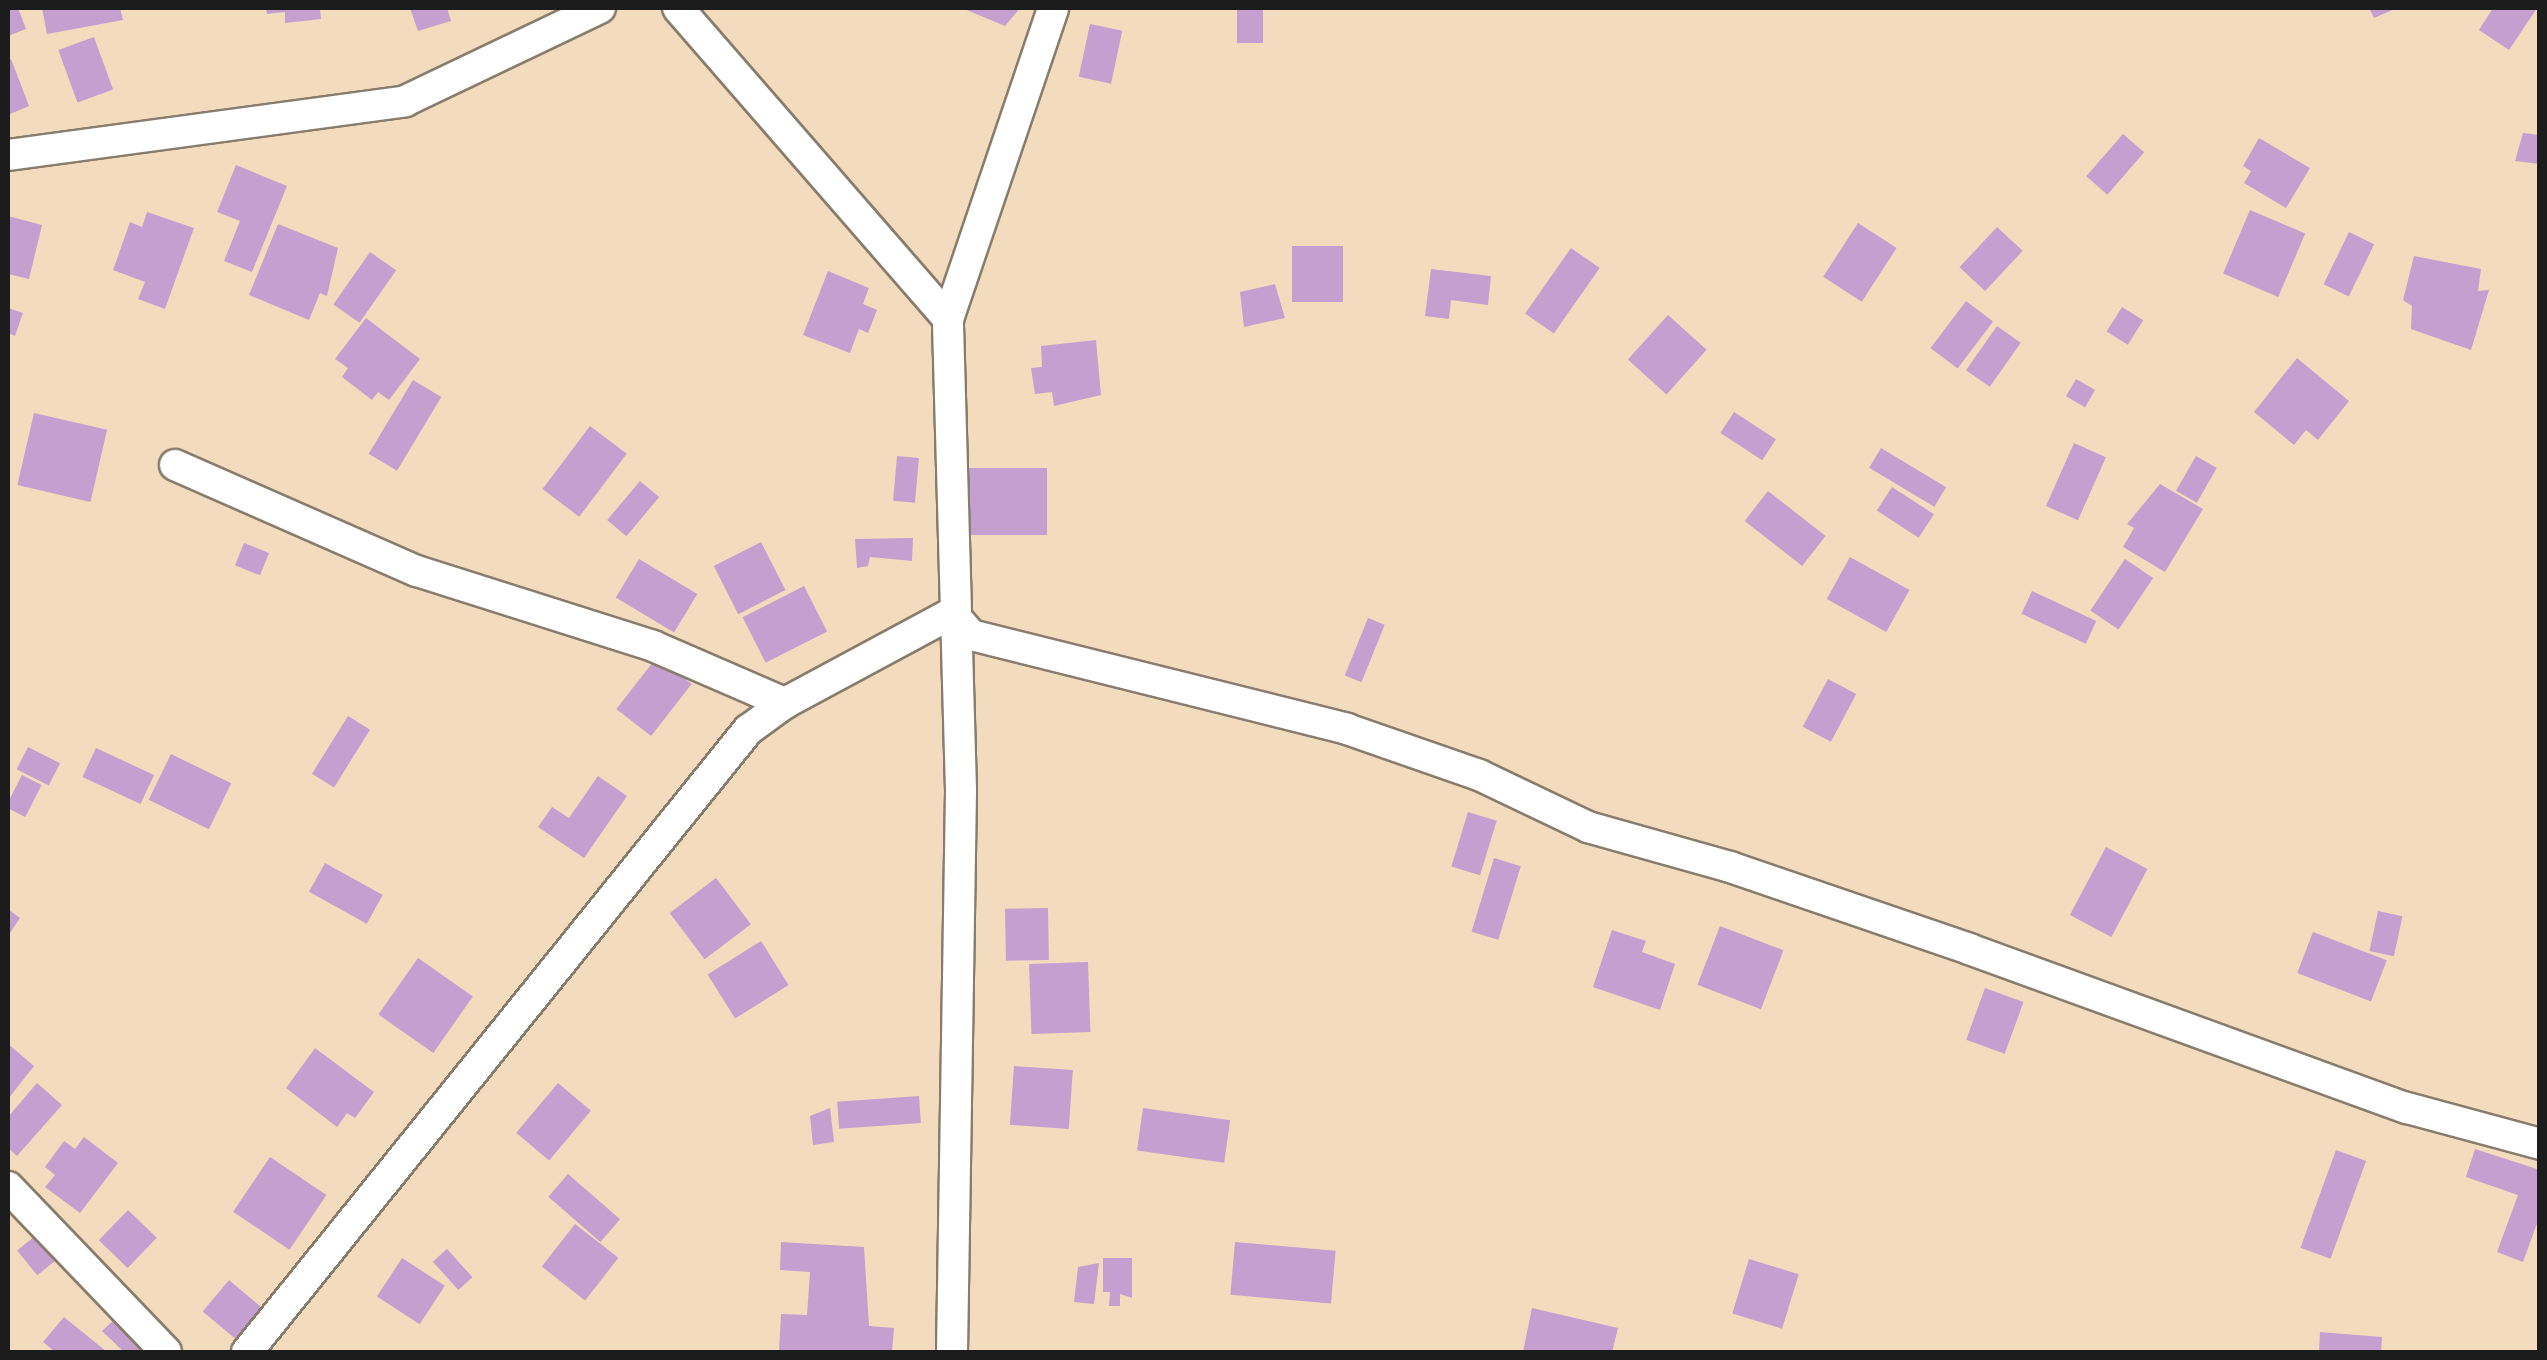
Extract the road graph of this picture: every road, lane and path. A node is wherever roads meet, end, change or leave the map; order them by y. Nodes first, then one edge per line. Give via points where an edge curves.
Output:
1 (600, 8) edge
2 (678, 8) edge
3 (1053, 8) edge
4 (8, 155) edge
5 (948, 319) junction
6 (174, 465) dead end
7 (952, 613) junction
8 (785, 703) junction
9 (2540, 1144) edge
10 (8, 1188) edge
11 (166, 1352) edge
12 (247, 1352) edge
13 (952, 1352) edge

1 - 4 street via 405,101
2 - 5 street
3 - 5 street
5 - 7 street
6 - 8 street via 417,571 653,646
7 - 8 street
7 - 9 street via 971,635 1347,728 1479,775 1588,826 1730,866 2406,1108
7 - 13 street via 961,790
8 - 12 street via 748,730
10 - 11 street

